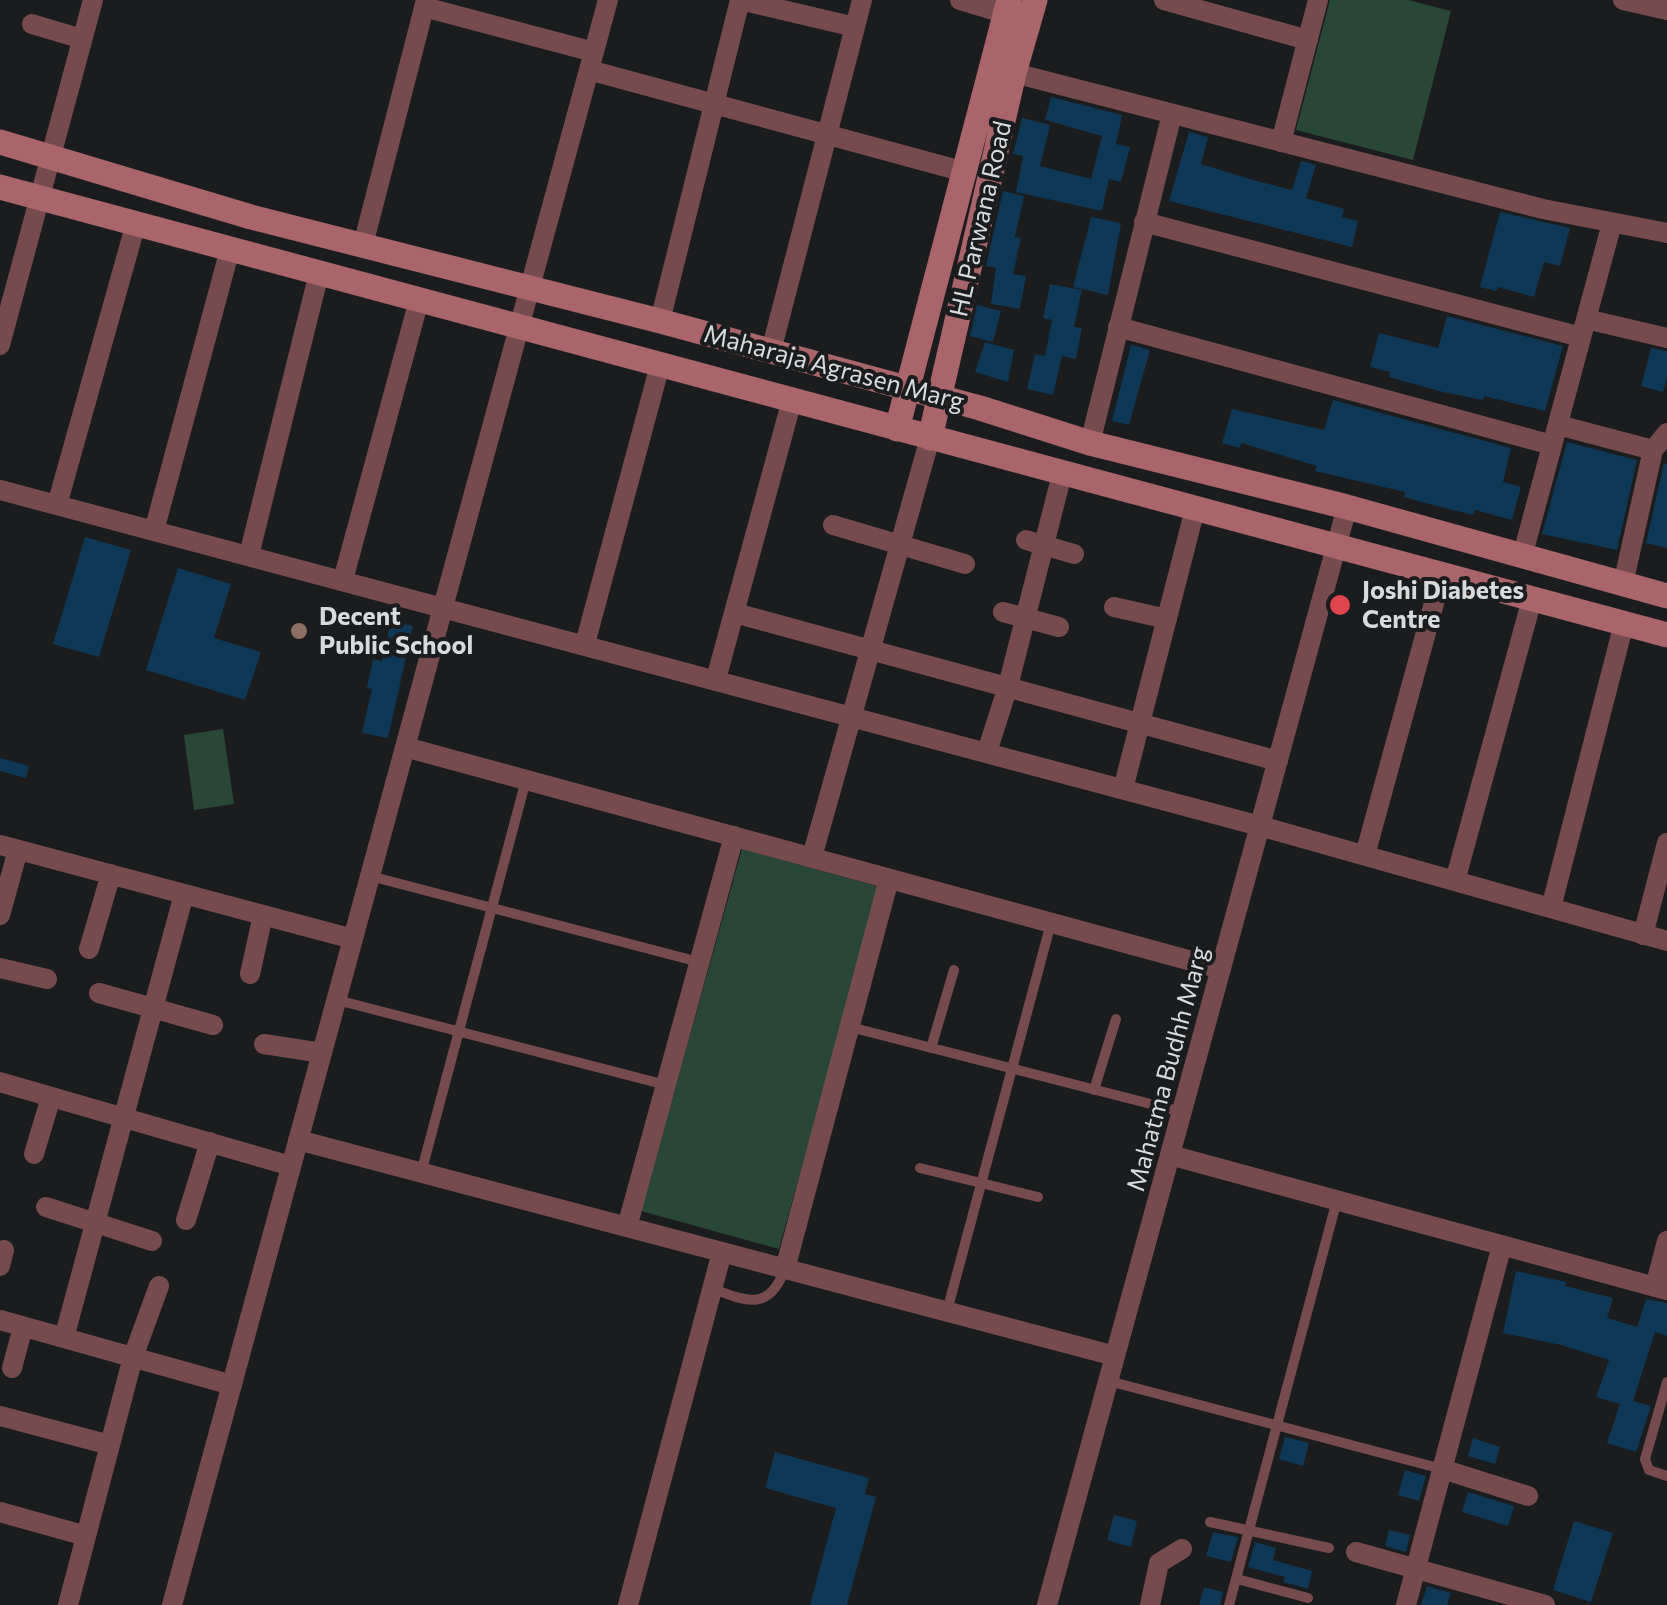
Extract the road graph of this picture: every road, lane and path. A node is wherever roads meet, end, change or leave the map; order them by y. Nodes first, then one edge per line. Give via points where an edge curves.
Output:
1 (93, 0) edge
2 (608, 0) edge
3 (862, 0) edge
4 (960, 0) edge
5 (1035, 0) edge
6 (1164, 0) edge
7 (1318, 0) edge
8 (1623, 0) edge
9 (424, 4) edge
10 (1008, 7) edge
11 (1667, 10) edge
12 (32, 24) dead end
13 (855, 26) junction
14 (82, 39) junction
15 (1308, 40) junction
16 (592, 61) junction
17 (1014, 73) junction
18 (716, 104) junction
19 (1172, 114) junction
20 (828, 134) junction
21 (0, 142) edge
22 (1280, 142) junction
23 (50, 156) junction
24 (966, 172) junction
25 (0, 187) edge
26 (39, 197) junction
27 (1144, 222) junction
28 (136, 223) junction
29 (1612, 223) junction
30 (1667, 234) edge
31 (363, 244) junction
32 (230, 248) junction
33 (319, 273) junction
34 (531, 288) junction
35 (419, 300) junction
36 (660, 321) junction
37 (1118, 326) junction
38 (519, 327) junction
39 (1584, 328) junction
40 (1667, 338) edge
41 (0, 345) edge
42 (770, 350) junction
43 (660, 365) junction
44 (908, 390) junction
45 (941, 399) junction
46 (792, 400) junction
47 (897, 430) junction
48 (1667, 433) edge
49 (1555, 435) junction
50 (930, 438) junction
51 (1090, 442) junction
52 (1653, 450) junction
53 (1062, 474) junction
54 (0, 490) edge
55 (57, 505) junction
56 (1347, 506) junction
57 (1195, 509) junction
58 (833, 525) dead end
59 (154, 530) junction
60 (1035, 542) junction
61 (900, 544) junction
62 (1336, 546) junction
63 (1074, 554) dead end
64 (249, 555) junction
65 (1522, 557) junction
66 (965, 564) dead end
67 (1442, 574) junction
68 (343, 580) junction
69 (1623, 584) junction
70 (1667, 596) edge
71 (1532, 598) junction
72 (443, 606) junction
73 (1114, 607) dead end
74 (1003, 612) dead end
75 (736, 613) junction
76 (1026, 618) junction
77 (1166, 619) junction
78 (1624, 623) junction
79 (1058, 627) dead end
80 (1667, 634) edge
81 (585, 644) junction
82 (871, 650) junction
83 (716, 680) junction
84 (1008, 686) junction
85 (852, 716) junction
86 (1140, 721) junction
87 (405, 747) junction
88 (987, 752) junction
89 (1278, 761) junction
90 (526, 780) junction
91 (1122, 789) junction
92 (1260, 826) junction
93 (734, 836) junction
94 (1667, 842) edge
95 (9, 847) edge
96 (1365, 856) junction
97 (812, 858) junction
98 (111, 874) junction
99 (370, 876) junction
100 (889, 878) junction
101 (1456, 881) junction
102 (184, 894) junction
103 (492, 908) junction
104 (1551, 908) junction
105 (0, 915) edge
106 (263, 915) junction
107 (1051, 922) junction
108 (1643, 934) junction
109 (353, 939) junction
110 (1667, 941) edge
111 (89, 949) dead end
112 (699, 962) junction
113 (0, 968) edge
114 (1221, 969) junction
115 (954, 970) dead end
116 (250, 974) dead end
117 (47, 980) dead end
118 (99, 993) dead end
119 (336, 1000) junction
120 (153, 1008) junction
121 (1116, 1019) dead end
122 (213, 1025) dead end
123 (850, 1027) junction
124 (459, 1031) junction
125 (264, 1044) dead end
126 (931, 1048) junction
127 (322, 1053) junction
128 (1012, 1069) junction
129 (0, 1082) edge
130 (666, 1085) junction
131 (1094, 1090) junction
132 (50, 1097) junction
133 (1182, 1112) junction
134 (124, 1118) junction
135 (298, 1140) junction
136 (210, 1142) junction
137 (34, 1154) dead end
138 (1170, 1155) junction
139 (291, 1166) junction
140 (920, 1168) dead end
141 (421, 1173) junction
142 (981, 1183) junction
143 (1038, 1197) dead end
144 (1336, 1200) junction
145 (46, 1207) dead end
146 (186, 1220) dead end
147 (96, 1223) junction
148 (627, 1227) junction
149 (152, 1240) dead end
150 (1667, 1241) edge
151 (1502, 1245) junction
152 (722, 1252) junction
153 (786, 1269) junction
154 (158, 1286) dead end
155 (1661, 1288) edge
156 (713, 1289) junction
157 (947, 1312) junction
158 (0, 1320) edge
159 (23, 1327) junction
160 (64, 1338) junction
161 (1115, 1356) junction
162 (132, 1358) junction
163 (12, 1368) dead end
164 (1109, 1381) junction
165 (1667, 1382) edge
166 (232, 1385) junction
167 (0, 1416) edge
168 (1276, 1425) junction
169 (110, 1445) junction
170 (1442, 1469) junction
171 (1667, 1476) edge
172 (1528, 1496) dead end
173 (0, 1512) edge
174 (1210, 1522) dead end
175 (1248, 1528) junction
176 (86, 1536) junction
177 (1329, 1548) dead end
178 (1182, 1549) dead end
179 (1356, 1552) dead end
180 (1415, 1569) junction
181 (1237, 1579) junction
182 (1308, 1598) dead end
183 (68, 1605) edge
184 (172, 1605) edge
185 (628, 1605) edge
186 (1049, 1605) edge
187 (1150, 1605) edge
188 (1230, 1605) edge
189 (1406, 1605) edge
190 (1545, 1605) edge

1 - 14 street
2 - 16 street
3 - 13 street
4 - 10 street
5 - 17 street, HL Parwana Road
6 - 15 street
7 - 15 street
8 - 11 street
9 - 16 street
9 - 31 street
10 - 24 street, HL Parwana Road
12 - 14 street
13 - 18 street via 740,0
13 - 20 street
14 - 23 street
15 - 22 street
16 - 18 street
16 - 34 street
17 - 19 street
17 - 45 street, HL Parwana Road
18 - 20 street
18 - 36 street
19 - 22 street
19 - 27 street
20 - 24 street
20 - 42 street
21 - 23 street, Maharaja Agrasen Marg
22 - 29 street
23 - 26 street
23 - 31 street, Maharaja Agrasen Marg
24 - 44 street, HL Parwana Road
25 - 26 street, Maharaja Agrasen Marg
26 - 28 street, Maharaja Agrasen Marg
26 - 41 street
27 - 37 street
27 - 39 street
28 - 32 street, Maharaja Agrasen Marg
28 - 55 street
29 - 30 street
29 - 39 street
31 - 34 street, Maharaja Agrasen Marg
32 - 33 street, Maharaja Agrasen Marg
32 - 59 street
33 - 35 street, Maharaja Agrasen Marg
33 - 64 street
34 - 36 street, Maharaja Agrasen Marg
34 - 38 street
35 - 38 street, Maharaja Agrasen Marg
35 - 68 street
36 - 42 street, Maharaja Agrasen Marg
37 - 49 street
37 - 51 street
38 - 43 street, Maharaja Agrasen Marg
38 - 72 street
39 - 40 street
39 - 49 street
42 - 44 street, Maharaja Agrasen Marg
43 - 46 street, Maharaja Agrasen Marg
43 - 81 street
44 - 45 street, Maharaja Agrasen Marg
44 - 47 street, HL Parwana Road
45 - 50 street, HL Parwana Road
45 - 51 street, Maharaja Agrasen Marg
46 - 47 street, Maharaja Agrasen Marg
46 - 75 street
47 - 50 street, Maharaja Agrasen Marg
48 - 52 street
49 - 52 street
49 - 65 street
50 - 53 street, Maharaja Agrasen Marg
50 - 61 street
51 - 56 street, Maharaja Agrasen Marg
52 - 69 street
53 - 57 street, Maharaja Agrasen Marg
53 - 60 street
54 - 55 street
55 - 59 street
56 - 62 street, Mahatma Budhh Marg
56 - 65 street, Maharaja Agrasen Marg
57 - 62 street, Maharaja Agrasen Marg
57 - 77 street
58 - 61 street
59 - 64 street
60 - 63 street
60 - 76 street
61 - 66 street
61 - 82 street
62 - 67 street, Maharaja Agrasen Marg
62 - 89 street, Mahatma Budhh Marg
64 - 68 street
65 - 69 street, Maharaja Agrasen Marg
67 - 71 street, Maharaja Agrasen Marg
67 - 96 street
68 - 72 street
69 - 70 street, Maharaja Agrasen Marg
71 - 78 street, Maharaja Agrasen Marg
71 - 101 street
72 - 81 street
72 - 87 street
73 - 77 street
74 - 76 street
75 - 82 street
75 - 83 street
76 - 79 street
76 - 84 street
77 - 86 street
78 - 80 street, Maharaja Agrasen Marg
78 - 104 street
81 - 83 street
82 - 84 street
82 - 85 street
83 - 85 street
84 - 86 street
84 - 88 street
85 - 88 street
85 - 97 street
86 - 89 street
86 - 91 street
87 - 90 street
87 - 99 street
88 - 91 street
89 - 92 street, Mahatma Budhh Marg
90 - 93 street
90 - 103 lane
91 - 92 street
92 - 96 street
92 - 114 street, Mahatma Budhh Marg
93 - 97 street
93 - 112 street
94 - 108 street
95 - 98 street
95 - 105 street
96 - 101 street
97 - 100 street
98 - 102 street
98 - 111 street
99 - 103 lane
99 - 109 street
100 - 107 street
100 - 123 street
101 - 104 street
102 - 106 street
102 - 120 street
103 - 112 lane
103 - 124 lane
104 - 108 street
106 - 109 street
106 - 116 street
107 - 114 street
107 - 128 lane
108 - 110 street
109 - 119 street
112 - 130 street
113 - 117 street
114 - 133 street, Mahatma Budhh Marg
115 - 126 lane
118 - 120 street
119 - 124 lane
119 - 127 street
120 - 122 street
120 - 134 street
121 - 131 lane
123 - 126 lane
123 - 153 street
124 - 130 lane
124 - 141 lane
125 - 127 street
126 - 128 lane
127 - 135 street
128 - 131 lane
128 - 142 lane
129 - 132 street
130 - 148 street
131 - 133 lane
132 - 134 street
132 - 137 street
133 - 138 street, Mahatma Budhh Marg
134 - 136 street
134 - 147 street
135 - 139 street
135 - 141 street
136 - 139 street
136 - 146 street
138 - 144 street
138 - 161 street, Mahatma Budhh Marg
139 - 166 street
140 - 142 lane
141 - 148 street
142 - 143 lane
142 - 157 lane
144 - 151 street
144 - 168 lane
145 - 147 street
147 - 149 street
147 - 160 street
148 - 152 street
150 - 155 street
151 - 155 street
151 - 170 street
152 - 153 street
152 - 156 street
153 - 156 lane via 775,1290 760,1300
153 - 157 street
154 - 162 street
156 - 185 street
157 - 161 street
158 - 159 street
159 - 160 street
159 - 163 street
160 - 162 street
161 - 164 street, Mahatma Budhh Marg
162 - 166 street
162 - 169 street
164 - 168 lane
164 - 186 street, Mahatma Budhh Marg
165 - 171 lane via 1645,1460 1649,1470
166 - 184 street
167 - 169 street
168 - 170 lane
168 - 175 lane
169 - 176 street
170 - 172 street
170 - 180 street
173 - 176 street
174 - 175 lane
175 - 177 lane
175 - 181 lane
176 - 183 street
178 - 187 street via 1159,1563
179 - 180 street
180 - 189 street
180 - 190 street
181 - 182 lane
181 - 188 lane

